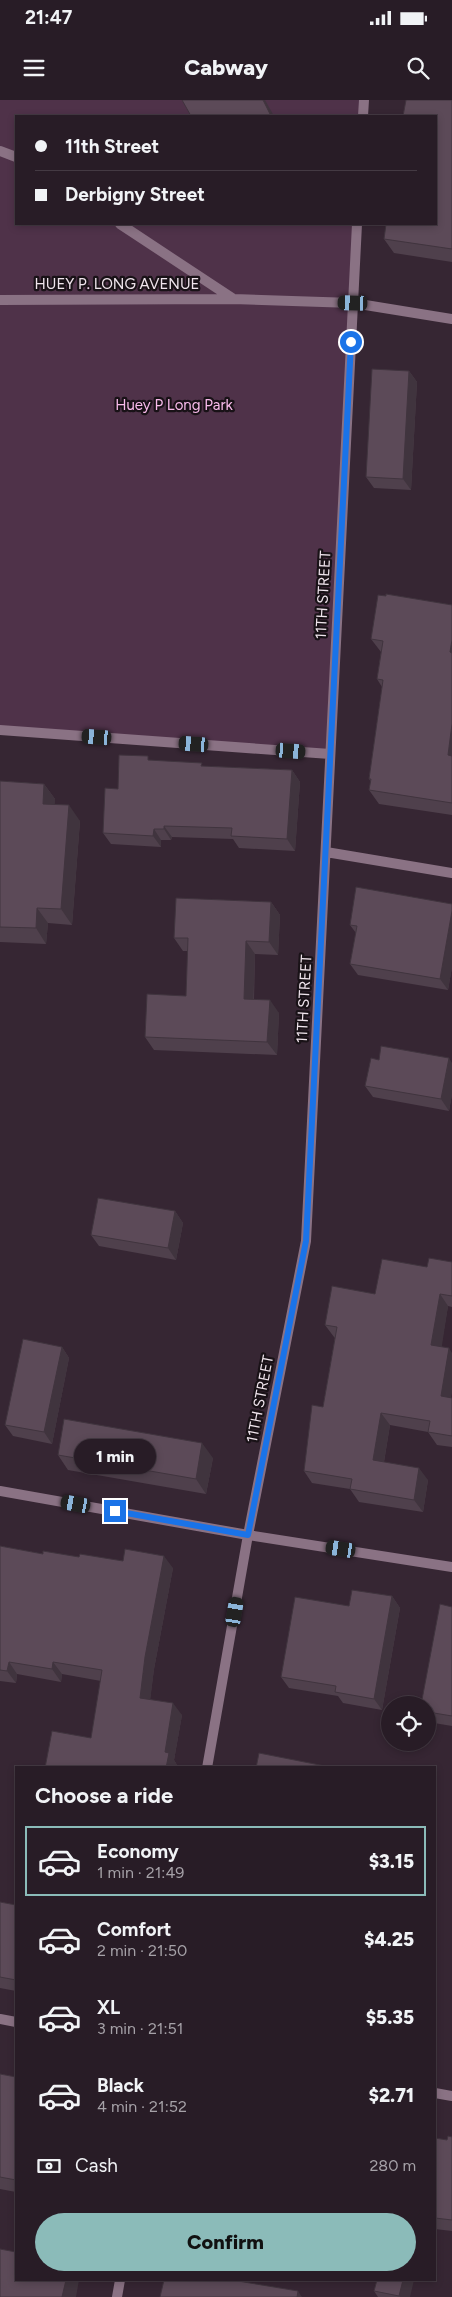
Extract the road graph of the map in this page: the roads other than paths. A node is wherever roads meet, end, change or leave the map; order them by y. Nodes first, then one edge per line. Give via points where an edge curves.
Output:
1 (364, 100) edge
2 (363, 115) edge
3 (0, 151) edge
4 (15, 157) edge
5 (122, 225) edge
6 (357, 225) edge
7 (233, 299) junction
8 (0, 300) edge
9 (353, 303) junction
10 (452, 319) edge
11 (0, 730) edge
12 (330, 754) junction
13 (326, 852) junction
14 (452, 873) edge
15 (0, 1491) edge
16 (248, 1535) junction
17 (452, 1567) edge
18 (207, 1766) edge
19 (0, 2019) edge
20 (15, 2022) edge
21 (436, 2093) edge
22 (452, 2096) edge
23 (120, 2281) edge
24 (117, 2297) edge

1 - 2 street
3 - 4 street
5 - 7 street, HUEY P. LONG AVENUE
6 - 9 street, 11TH STREET
7 - 8 street, HUEY P. LONG AVENUE
7 - 9 street, HUEY P. LONG AVENUE
9 - 10 street, HUEY P. LONG AVENUE
9 - 12 street, 11TH STREET
11 - 12 street
12 - 13 street, 11TH STREET
13 - 14 street
13 - 16 street, 11TH STREET via 306,1241
15 - 16 street
16 - 17 street
16 - 18 street, 11TH STREET
19 - 20 street
21 - 22 street
23 - 24 street

